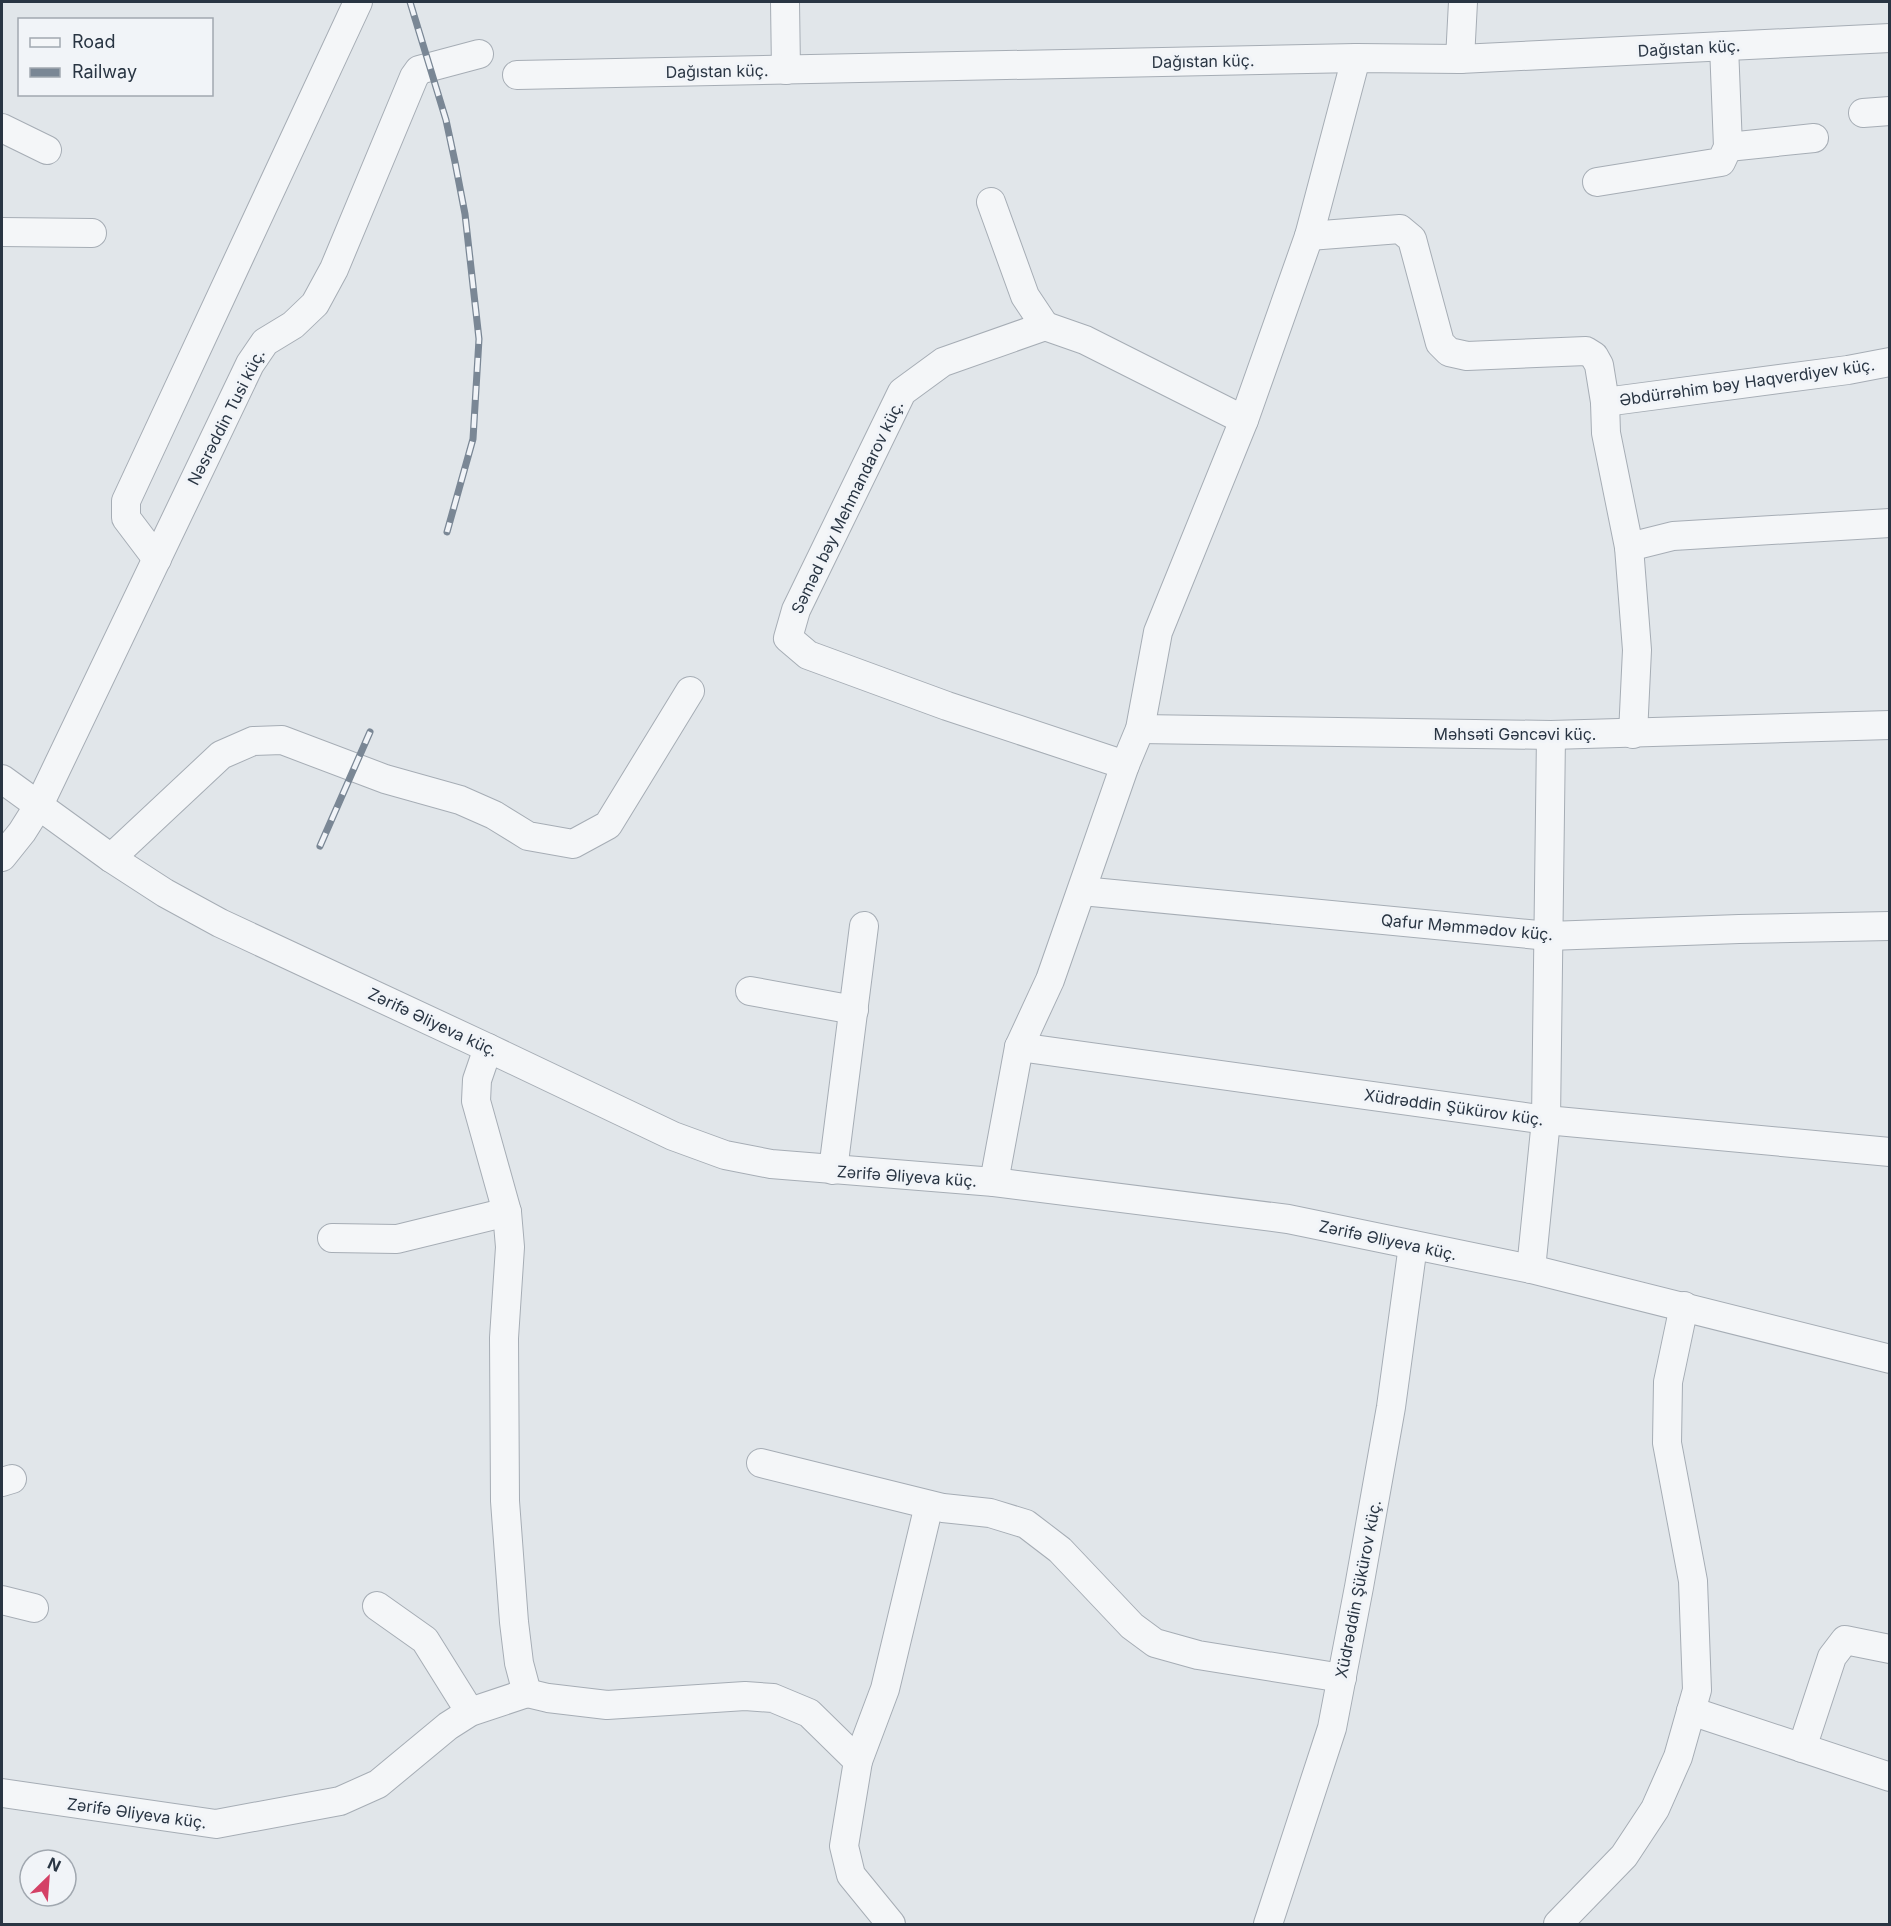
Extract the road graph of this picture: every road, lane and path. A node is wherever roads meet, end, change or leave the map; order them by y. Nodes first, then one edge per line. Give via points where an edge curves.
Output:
1 (358, 2) edge
2 (785, 2) edge
3 (1463, 2) edge
4 (1890, 38) edge
5 (1724, 46) junction
6 (479, 54) dead end
7 (1356, 58) junction
8 (1460, 59) junction
9 (786, 70) junction
10 (517, 75) dead end
11 (2, 128) edge
12 (1814, 138) dead end
13 (1728, 147) junction
14 (46, 150) dead end
15 (1598, 182) dead end
16 (991, 202) dead end
17 (2, 232) edge
18 (92, 233) dead end
19 (1309, 236) junction
20 (1045, 326) junction
21 (1890, 362) edge
22 (1605, 402) junction
23 (1244, 420) junction
24 (1890, 523) edge
25 (1629, 547) junction
26 (157, 559) junction
27 (690, 691) dead end
28 (1890, 725) edge
29 (1140, 729) junction
30 (1633, 734) junction
31 (1551, 735) junction
32 (1125, 765) junction
33 (2, 779) edge
34 (39, 805) junction
35 (2, 857) edge
36 (111, 858) junction
37 (1082, 891) junction
38 (864, 926) dead end
39 (1890, 926) edge
40 (1549, 936) junction
41 (750, 991) dead end
42 (854, 1010) junction
43 (1019, 1047) junction
44 (488, 1048) junction
45 (1546, 1120) junction
46 (1890, 1152) edge
47 (833, 1170) junction
48 (994, 1182) junction
49 (507, 1212) junction
50 (332, 1238) dead end
51 (1413, 1245) junction
52 (1531, 1269) junction
53 (1684, 1306) junction
54 (1890, 1359) edge
55 (761, 1463) dead end
56 (929, 1504) junction
57 (2, 1600) edge
58 (376, 1606) dead end
59 (34, 1608) dead end
60 (1890, 1649) edge
61 (1342, 1678) junction
62 (527, 1693) junction
63 (1691, 1711) junction
64 (470, 1712) junction
65 (1802, 1748) junction
66 (858, 1761) junction
67 (1890, 1777) edge
68 (2, 1793) edge
69 (891, 1924) edge
70 (1268, 1924) edge
71 (1558, 1924) edge

1 - 26 street via 126,501 126,518
2 - 9 street
3 - 8 street
4 - 5 street, Dağıstan küç.
5 - 8 street, Dağıstan küç.
5 - 13 street
6 - 26 street, Nəsrəddin Tusi küç. via 419,70 414,77 334,269 315,304 293,325 265,342 250,364
7 - 8 street, Dağıstan küç.
7 - 9 street, Dağıstan küç.
7 - 19 street
9 - 10 street, Dağıstan küç.
11 - 14 street
12 - 13 street
13 - 15 street via 1721,162
16 - 20 street via 1025,296
17 - 18 street
19 - 22 street via 1400,229 1412,238 1440,343 1449,352 1467,356 1586,351 1599,365
19 - 23 street
20 - 23 street via 1085,340
20 - 32 street, Səməd bəy Mehmandarov küç. via 943,362 902,392 796,610 788,638 808,655
21 - 22 street, Əbdürrəhim bəy Haqverdiyev küç.
22 - 25 street via 1606,433
23 - 29 street via 1158,632
24 - 25 street via 1674,536
25 - 30 street via 1637,650
26 - 34 street, Nəsrəddin Tusi küç.
27 - 36 street via 608,825 573,844 528,836 459,800 385,779 282,740 253,741 221,755
28 - 30 street, Məhsəti Gəncəvi küç.
29 - 31 street, Məhsəti Gəncəvi küç.
29 - 32 street
30 - 31 street, Məhsəti Gəncəvi küç.
31 - 40 street
32 - 37 street
33 - 34 street, Zərifə Əliyeva küç.
34 - 35 street, Nəsrəddin Tusi küç.
34 - 36 street, Zərifə Əliyeva küç.
36 - 44 street, Zərifə Əliyeva küç. via 220,923
37 - 40 street, Qafur Məmmədov küç.
37 - 43 street via 1050,980
38 - 42 street
39 - 40 street, Qafur Məmmədov küç.
40 - 45 street
41 - 42 street
42 - 47 street
43 - 45 street, Xüdrəddin Şükürov küç.
43 - 48 street
44 - 47 street, Zərifə Əliyeva küç. via 673,1137 725,1155
44 - 49 street via 477,1080 476,1101
45 - 46 street, Xüdrəddin Şükürov küç.
45 - 52 street
47 - 48 street, Zərifə Əliyeva küç.
48 - 51 street, Zərifə Əliyeva küç. via 1288,1220
49 - 50 street via 397,1239
49 - 62 street via 510,1247 504,1338 505,1501 514,1622
51 - 52 street, Zərifə Əliyeva küç.
51 - 61 street, Xüdrəddin Şükürov küç. via 1391,1407
52 - 53 street, Zərifə Əliyeva küç.
53 - 54 street, Zərifə Əliyeva küç.
53 - 63 street via 1668,1382 1667,1443 1693,1581 1697,1690
55 - 56 street
56 - 61 street via 990,1513 1026,1524 1060,1550 1132,1626 1155,1643
56 - 66 street via 885,1689
57 - 59 street
58 - 64 street via 425,1640
60 - 65 street via 1845,1640 1832,1657
61 - 70 street, Xüdrəddin Şükürov küç. via 1332,1728
62 - 64 street, Zərifə Əliyeva küç.
62 - 66 street via 607,1705 745,1696 773,1698 809,1713
63 - 65 street
63 - 71 street via 1678,1757 1655,1809 1624,1856
64 - 68 street, Zərifə Əliyeva küç. via 378,1784 340,1800 216,1824
65 - 67 street
66 - 69 street via 844,1846 851,1875

